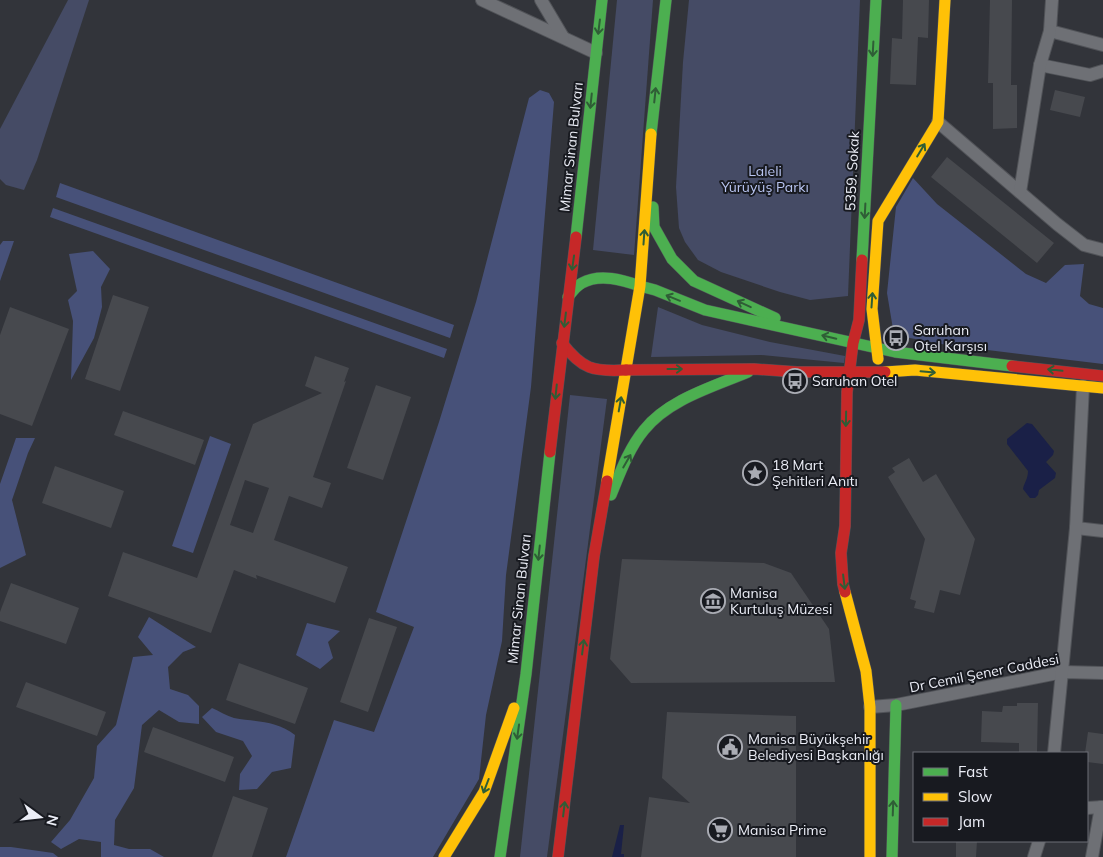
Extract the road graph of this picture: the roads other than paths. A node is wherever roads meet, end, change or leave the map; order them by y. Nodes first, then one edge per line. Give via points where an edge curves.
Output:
1 (482, 0) edge
2 (541, 0) edge
3 (602, 0) edge
4 (666, 0) edge
5 (876, 0) edge
6 (945, 0) edge
7 (1052, 0) edge
8 (1050, 31) junction
9 (563, 37) junction
10 (1103, 45) edge
11 (596, 53) junction
12 (1040, 66) junction
13 (1103, 71) edge
14 (938, 122) junction
15 (650, 144) junction
16 (1020, 192) junction
17 (1103, 250) edge
18 (640, 286) junction
19 (568, 297) junction
20 (805, 331) junction
21 (562, 343) junction
22 (853, 343) junction
23 (878, 349) junction
24 (754, 369) junction
25 (626, 370) junction
26 (849, 371) junction
27 (879, 372) junction
28 (1103, 376) edge
29 (1083, 386) junction
30 (1103, 388) edge
31 (600, 521) junction
32 (1076, 528) junction
33 (1103, 531) edge
34 (1063, 672) junction
35 (1103, 673) edge
36 (526, 674) junction
37 (896, 705) junction
38 (870, 707) junction
39 (1054, 752) edge
40 (1102, 807) edge
41 (1088, 808) edge
42 (1039, 842) edge
43 (444, 857) edge
44 (500, 857) edge
45 (558, 857) edge
46 (870, 857) edge
47 (892, 857) edge
48 (1034, 857) edge
49 (1092, 857) edge

1 - 9 street
2 - 9 street
3 -> 11 main road, Mimar Sinan Bulvarı
15 -> 4 main road
5 -> 22 main road, 5359. Sokak via 859,320
6 - 14 main road
7 - 8 street
8 - 10 street
8 - 12 street
9 - 11 street
11 -> 19 main road, Mimar Sinan Bulvarı
12 - 13 street via 1090,75
12 - 16 street
14 - 16 street
23 -> 14 main road via 872,309 878,221
18 -> 15 main road
20 -> 15 main road via 694,281 672,259 654,227
16 - 17 street via 1084,245
18 - 19 main road via 623,280 597,279 581,284
20 -> 18 main road via 705,310
18 - 25 main road
19 -> 21 main road
22 -> 20 main road
21 - 25 main road via 574,360 587,369
21 -> 36 main road, Mimar Sinan Bulvarı
22 - 23 main road
22 - 26 main road, 5359. Sokak
23 - 27 main road
28 -> 23 main road
25 -> 24 main road
24 - 26 main road
31 -> 24 main road via 622,469 645,429 673,405
31 -> 25 main road
26 - 27 main road
26 -> 38 main road, 5359. Sokak via 845,526 841,553 845,593 866,671
27 -> 29 main road via 915,370
29 - 30 main road
29 - 32 street
45 -> 31 main road
32 - 33 street
32 - 34 street
34 - 35 street, Dr Cemil Şener Caddesi
34 - 37 street, Dr Cemil Şener Caddesi
34 - 39 street
36 -> 43 main road via 484,792
36 -> 44 main road, Mimar Sinan Bulvarı
37 - 38 street, Dr Cemil Şener Caddesi
47 -> 37 main road
38 - 46 main road, 5359. Sokak
40 - 41 street
40 - 49 street
42 - 48 street

